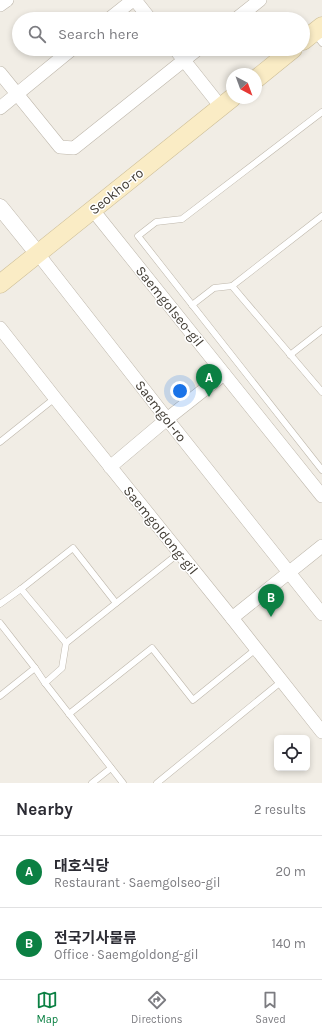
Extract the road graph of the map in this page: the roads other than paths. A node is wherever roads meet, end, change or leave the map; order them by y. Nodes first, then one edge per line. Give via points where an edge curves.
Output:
1 (6, 0) edge
2 (134, 0) edge
3 (260, 0) edge
4 (0, 5) edge
5 (118, 12) edge
6 (144, 12) edge
7 (245, 12) edge
8 (63, 56) edge
9 (181, 56) edge
10 (189, 56) edge
11 (284, 56) edge
12 (184, 60) junction
13 (0, 74) edge
14 (262, 74) edge
15 (17, 94) junction
16 (226, 102) edge
17 (226, 104) edge
18 (0, 108) edge
19 (322, 112) edge
20 (0, 207) edge
21 (92, 210) junction
22 (322, 216) edge
23 (38, 254) junction
24 (0, 284) edge
25 (232, 286) junction
26 (192, 305) junction
27 (0, 328) edge
28 (322, 330) edge
29 (290, 355) junction
30 (224, 374) junction
31 (322, 392) edge
32 (55, 398) junction
33 (167, 419) junction
34 (0, 442) edge
35 (110, 467) junction
36 (322, 470) edge
37 (322, 496) edge
38 (322, 546) edge
39 (179, 553) junction
40 (289, 573) junction
41 (21, 588) junction
42 (116, 603) junction
43 (0, 604) edge
44 (322, 614) edge
45 (232, 618) junction
46 (0, 623) edge
47 (66, 643) junction
48 (256, 649) junction
49 (35, 668) junction
50 (282, 682) junction
51 (45, 683) junction
52 (0, 696) edge
53 (69, 714) junction
54 (322, 732) edge
55 (111, 768) junction
56 (92, 783) edge
57 (123, 783) edge
58 (157, 783) edge

1 - 4 street
2 - 5 street
2 - 6 street
3 - 7 street
8 - 15 street
9 - 12 street
10 - 12 street
11 - 14 main road
12 - 15 street via 74,148 60,147
12 - 16 street
13 - 15 street
15 - 18 street
17 - 21 main road, Seokho-ro
19 - 26 lane via 182,219 156,222 138,236
20 - 23 street, Saemgol-ro
21 - 23 main road, Seokho-ro
21 - 30 street, Saemgolseo-gil
22 - 25 lane
23 - 24 main road, Seokho-ro
23 - 33 street, Saemgol-ro
25 - 26 lane via 214,288
25 - 29 lane
26 - 36 lane
27 - 32 street, Saemgoldong-gil
28 - 29 lane
29 - 31 lane
30 - 33 street
30 - 37 street, Saemgolseo-gil
32 - 34 lane
32 - 35 street, Saemgoldong-gil
33 - 35 street
33 - 40 street, Saemgol-ro
35 - 39 street, Saemgoldong-gil
38 - 40 street
39 - 42 lane
39 - 45 street, Saemgoldong-gil
40 - 44 street, Saemgol-ro
40 - 45 street
41 - 42 lane via 74,548
41 - 43 lane
41 - 47 lane
42 - 47 lane
45 - 48 street, Saemgoldong-gil
46 - 49 lane
47 - 51 lane via 62,668
48 - 50 street, Saemgoldong-gil
48 - 53 lane via 193,700 152,648
49 - 51 lane
49 - 52 lane
50 - 54 street, Saemgoldong-gil
50 - 58 lane
51 - 53 lane
53 - 55 lane
55 - 56 lane
55 - 57 lane

